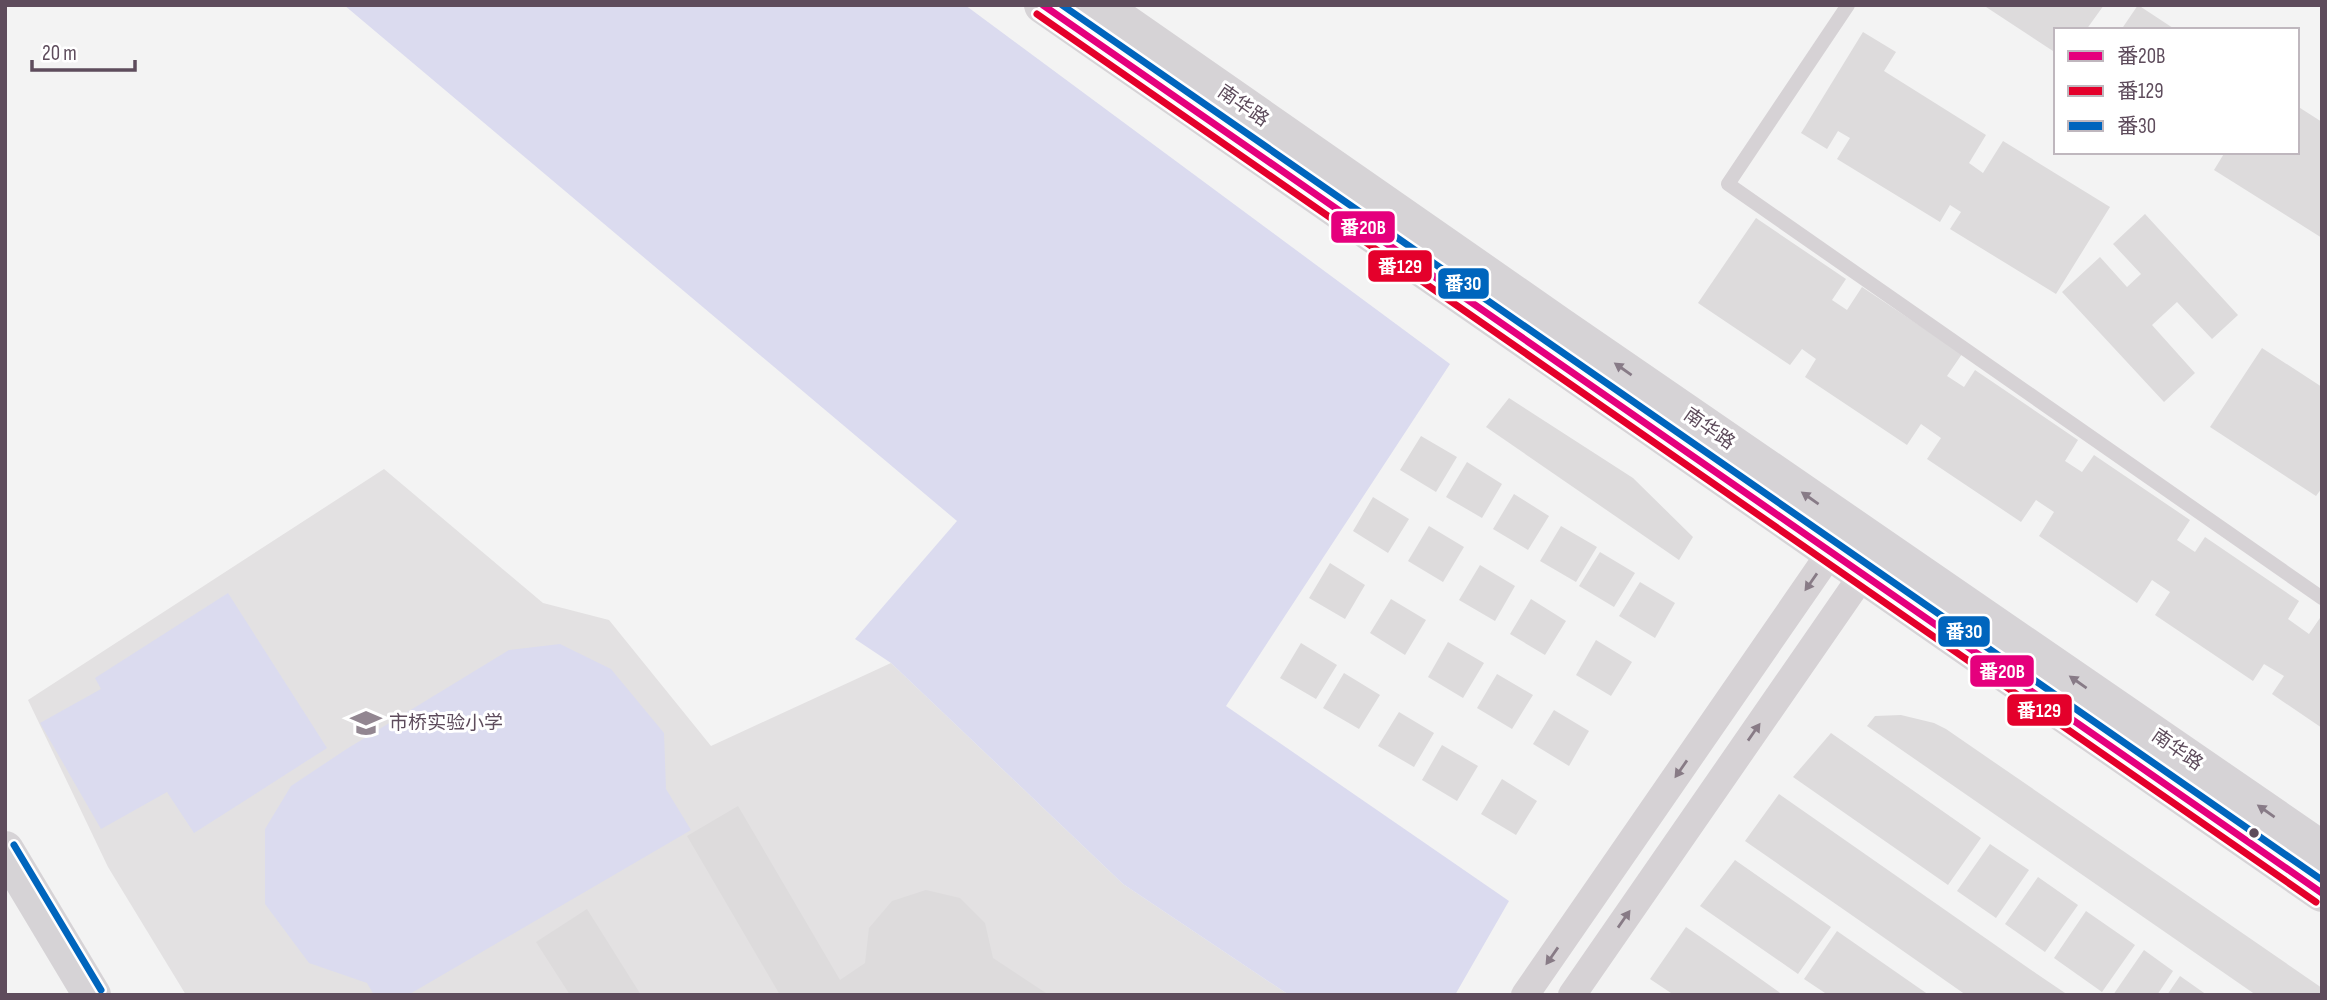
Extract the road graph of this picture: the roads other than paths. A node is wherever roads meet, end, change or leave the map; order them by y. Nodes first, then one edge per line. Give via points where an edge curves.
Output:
1 (1043, 5) edge
2 (1099, 5) edge
3 (1848, 5) edge
4 (1840, 539) junction
5 (1872, 561) junction
6 (2322, 597) edge
7 (5, 850) edge
8 (2322, 850) edge
9 (2322, 893) edge
10 (92, 995) edge
11 (1525, 995) edge
12 (1572, 995) edge

1 - 4 street, 南华路
4 -> 2 street, 南华路
3 - 6 lane via 1727,184
4 - 5 street, 南华路
4 -> 11 street
8 -> 5 street, 南华路
5 - 9 street, 南华路
12 -> 5 street
7 - 10 street

